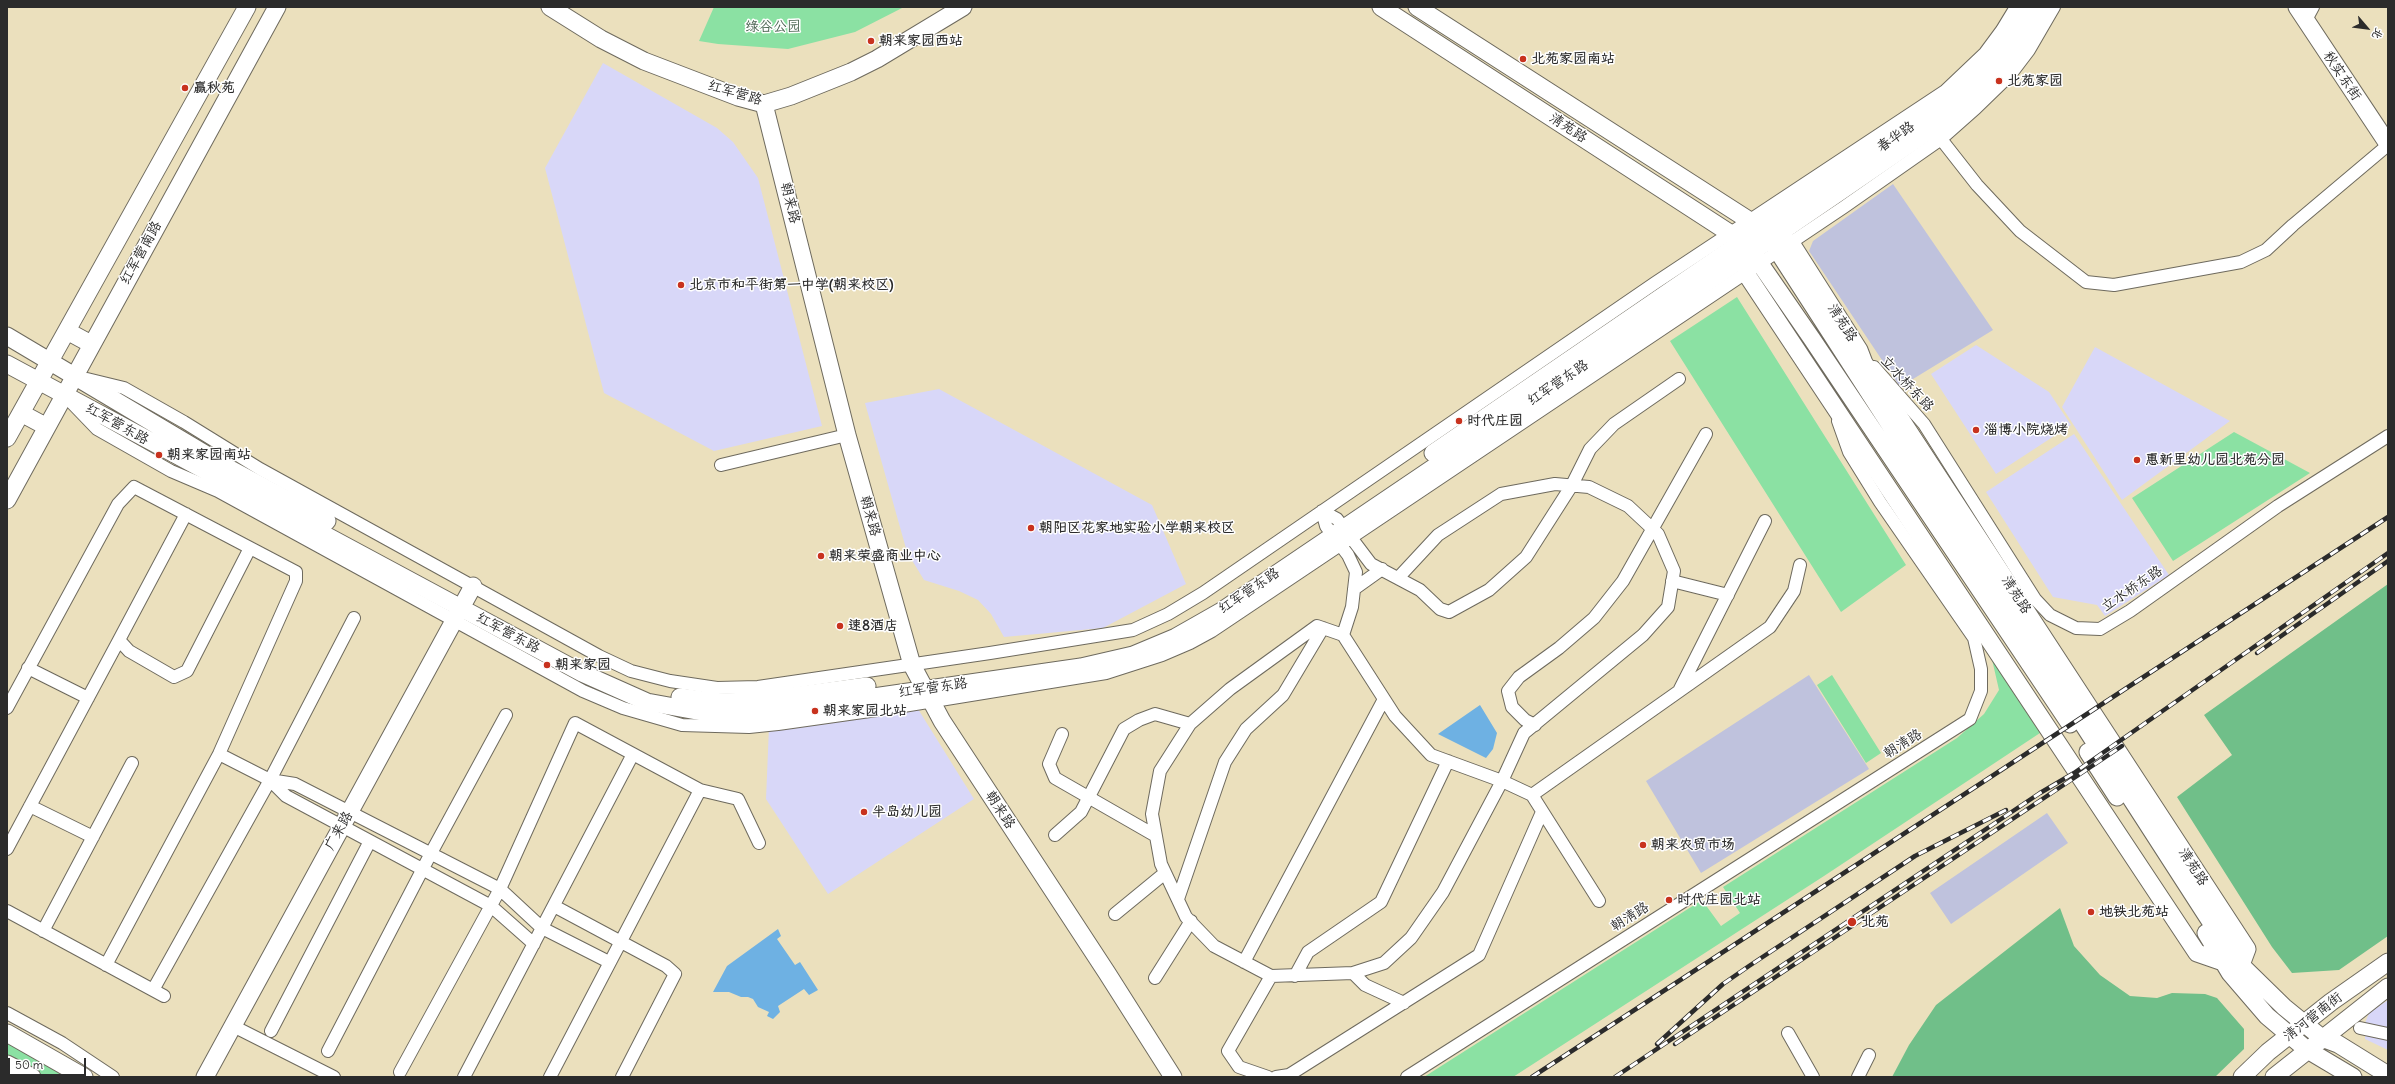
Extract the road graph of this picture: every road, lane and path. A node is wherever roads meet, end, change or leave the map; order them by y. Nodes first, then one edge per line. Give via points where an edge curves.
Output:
1 (247, 7) edge
2 (277, 7) edge
3 (550, 7) edge
4 (963, 7) edge
5 (1382, 7) edge
6 (1417, 7) edge
7 (2016, 7) edge
8 (2027, 7) edge
9 (2042, 7) edge
10 (2054, 7) edge
11 (2305, 11) edge
12 (764, 104) junction
13 (1937, 133) junction
14 (2388, 145) edge
15 (1770, 237) junction
16 (1746, 253) junction
17 (67, 331) junction
18 (7, 336) edge
19 (1812, 339) junction
20 (1836, 342) junction
21 (91, 344) junction
22 (50, 361) junction
23 (1864, 363) junction
24 (7, 364) edge
25 (74, 376) junction
26 (1679, 379) dead end
27 (38, 382) junction
28 (65, 395) junction
29 (1832, 402) junction
30 (21, 413) junction
31 (47, 427) junction
32 (1706, 434) dead end
33 (847, 435) junction
34 (2388, 436) edge
35 (7, 438) edge
36 (721, 466) dead end
37 (1572, 485) junction
38 (7, 500) edge
39 (186, 514) junction
40 (1765, 521) dead end
41 (1652, 527) junction
42 (1336, 529) junction
43 (250, 548) junction
44 (1800, 565) dead end
45 (1382, 569) junction
46 (1399, 577) junction
47 (1672, 581) junction
48 (1354, 589) junction
49 (1728, 595) junction
50 (464, 603) junction
51 (354, 618) dead end
52 (1324, 628) junction
53 (1343, 635) junction
54 (119, 640) junction
55 (28, 668) junction
56 (922, 684) junction
57 (1679, 691) junction
58 (88, 698) junction
59 (1384, 699) junction
60 (7, 708) edge
61 (506, 715) dead end
62 (1190, 724) junction
63 (1534, 724) junction
64 (1062, 734) dead end
65 (219, 754) junction
66 (633, 754) junction
67 (1448, 761) junction
68 (132, 763) dead end
69 (270, 780) junction
70 (1502, 781) junction
71 (700, 790) junction
72 (1089, 796) junction
73 (1532, 796) junction
74 (30, 806) junction
75 (1542, 812) junction
76 (346, 819) junction
77 (1055, 835) dead end
78 (1156, 836) junction
79 (93, 838) junction
80 (370, 841) junction
81 (759, 843) dead end
82 (7, 849) edge
83 (430, 855) junction
84 (422, 869) junction
85 (1165, 873) junction
86 (500, 889) junction
87 (1178, 899) junction
88 (1598, 901) dead end
89 (491, 906) junction
90 (554, 906) junction
91 (7, 911) edge
92 (1115, 914) dead end
93 (1191, 921) junction
94 (542, 928) junction
95 (43, 931) junction
96 (620, 942) junction
97 (534, 944) junction
98 (609, 962) junction
99 (1244, 962) junction
100 (2223, 962) junction
101 (2388, 962) edge
102 (106, 965) junction
103 (2241, 965) junction
104 (1353, 973) junction
105 (1271, 976) junction
106 (1294, 976) junction
107 (1155, 978) dead end
108 (2388, 987) edge
109 (153, 990) junction
110 (164, 996) dead end
111 (1404, 1003) junction
112 (7, 1013) edge
113 (2304, 1023) junction
114 (233, 1026) junction
115 (2360, 1028) dead end
116 (271, 1031) dead end
117 (7, 1033) edge
118 (1788, 1033) dead end
119 (2388, 1034) edge
120 (2290, 1035) junction
121 (2322, 1038) junction
122 (2306, 1050) junction
123 (328, 1051) dead end
124 (1869, 1055) dead end
125 (7, 1064) edge
126 (400, 1072) dead end
127 (2388, 1075) edge
128 (32, 1077) edge
129 (84, 1077) edge
130 (113, 1077) edge
131 (205, 1077) edge
132 (334, 1077) edge
133 (464, 1077) edge
134 (550, 1077) edge
135 (622, 1077) edge
136 (1173, 1077) edge
137 (1268, 1077) edge
138 (1276, 1077) edge
139 (1407, 1077) edge
140 (1813, 1077) edge
141 (1858, 1077) edge
142 (2242, 1077) edge
143 (2274, 1077) edge
144 (2353, 1077) edge

1 - 17 street, 红军营南路
2 - 21 street, 红军营南路
3 - 12 street, 红军营路 via 601,39 644,61
4 - 12 street, 红军营路 via 851,72
5 - 16 street, 清苑路
6 - 15 street, 清苑路
7 - 15 street via 1984,53 1945,91
8 - 15 street, 春华路 via 2002,47 1970,83
9 - 13 street, 春华路 via 2022,43 1996,76
10 - 13 street via 2029,50 2010,75
11 - 14 street, 秋实东街
12 - 33 street, 朝来路
13 - 14 street via 1978,185 2020,231 2086,282 2114,285 2241,262 2266,250
13 - 15 street, 春华路
15 - 16 street, 红军营东路
15 - 16 street
15 - 20 street, 清苑路
15 - 23 street, 清苑路 via 1859,350
16 - 19 street, 清苑路
16 - 29 street, 清苑路
16 - 42 street, 红军营东路
16 - 42 street via 1655,283
17 - 21 street
17 - 22 street, 红军营南路
18 - 22 street, 红军营东路
19 - 29 street
19 - 100 street, 清苑路 via 2065,715
20 - 23 street
20 - 103 street, 清苑路
21 - 25 street, 红军营南路
22 - 25 street, 红军营东路
22 - 27 street, 红军营南路
23 - 34 street, 立水桥东路 via 1874,366 1924,424 2035,599 2050,615 2076,628 2100,629 2130,611 2278,506
23 - 103 street, 清苑路 via 2247,949
24 - 27 street, 红军营东路
25 - 28 street, 红军营南路
25 - 50 street, 红军营东路
26 - 37 street via 1614,424 1590,449
27 - 28 street, 红军营东路
27 - 30 street, 红军营南路
28 - 31 street, 红军营南路
28 - 50 street, 红军营东路
29 - 100 street, 清苑路 via 2197,954
29 - 139 street, 朝清路 via 1849,452 1929,576 1974,638 1981,669 1981,692 1970,719
30 - 31 street
30 - 35 street, 红军营南路
31 - 38 street, 红军营南路
32 - 41 street
33 - 36 street
33 - 56 street, 朝来路
37 - 41 street via 1589,487 1628,506
37 - 46 street via 1555,484 1501,494 1438,535
37 - 46 street via 1526,557 1489,590 1449,612 1440,609 1420,590
39 - 43 street
39 - 54 street
39 - 55 street via 134,487 118,504
40 - 49 street
41 - 47 street via 1658,534 1674,571
41 - 63 street via 1623,581 1594,618 1519,677 1508,690 1512,707 1525,720
42 - 45 street via 1371,564
42 - 48 street via 1356,572
42 - 56 street via 1133,630
42 - 56 street, 红军营东路 via 1220,612 1176,637 1133,655 1081,667
43 - 54 street via 187,671 174,677 129,651
43 - 65 street via 296,572 296,581
44 - 57 street via 1794,591 1770,627
45 - 46 street
45 - 48 street
47 - 49 street
47 - 63 street via 1668,607 1643,635
48 - 53 street via 1352,608
49 - 57 street
50 - 56 street via 614,664 676,682 717,688
50 - 56 street, 红军营东路 via 605,685 647,702 686,710 712,714 756,714
50 - 76 street, 广来路
51 - 69 street
52 - 53 street
52 - 62 street via 1317,626 1230,688
52 - 87 street via 1283,696 1246,729 1225,762
53 - 59 street
54 - 58 street
55 - 58 street
55 - 60 street
56 - 136 street, 朝来路
57 - 73 street
58 - 74 street
59 - 67 street via 1395,716 1431,754
59 - 99 street
61 - 83 street
62 - 72 street via 1155,714 1139,720 1124,730
62 - 78 street via 1160,771 1152,814
63 - 70 street via 1524,733
64 - 72 street via 1049,764 1055,778
65 - 69 street
65 - 102 street
66 - 71 street
66 - 86 street via 575,723
66 - 90 street
67 - 70 street
67 - 106 street via 1382,902 1308,952
68 - 79 street
69 - 76 street via 295,784
69 - 109 street
70 - 73 street
70 - 104 street via 1443,892 1410,938 1384,963
71 - 81 street via 738,799
71 - 96 street
72 - 77 street via 1081,812
72 - 78 street
73 - 75 street
74 - 79 street
74 - 82 street
75 - 88 street
75 - 111 street via 1479,955
76 - 80 street
76 - 83 street
76 - 114 street, 广来路
78 - 85 street
79 - 95 street
80 - 84 street
80 - 116 street
83 - 84 street
83 - 86 street
84 - 89 street
84 - 123 street
85 - 87 street
85 - 92 street
86 - 89 street
86 - 94 street
87 - 93 street
89 - 97 street
89 - 126 street
90 - 94 street
90 - 96 street
91 - 95 street
93 - 99 street via 1214,946
93 - 107 street
94 - 97 street
94 - 98 street
95 - 102 street
96 - 98 street
96 - 135 street via 666,966 675,974
97 - 133 street
98 - 134 street
99 - 105 street
100 - 120 street, 清苑路 via 2267,1016
101 - 113 street, 清河营南街
102 - 109 street
103 - 113 street, 清苑路
104 - 106 street
104 - 111 street via 1364,985
105 - 106 street
105 - 137 street via 1228,1050 1238,1068
108 - 121 street, 清河营南街
109 - 110 street
111 - 138 street via 1289,1075
112 - 130 street via 62,1043
113 - 120 street, 清河营南街
113 - 121 street, 清苑路
114 - 131 street, 广来路
114 - 132 street
115 - 119 street
117 - 129 street
118 - 140 street
120 - 122 street, 清苑路
120 - 142 street, 清河营南街
121 - 122 street, 清河营南街
121 - 127 street, 清苑路 via 2338,1044
122 - 143 street, 清河营南街
122 - 144 street, 清苑路
124 - 141 street
125 - 128 street

